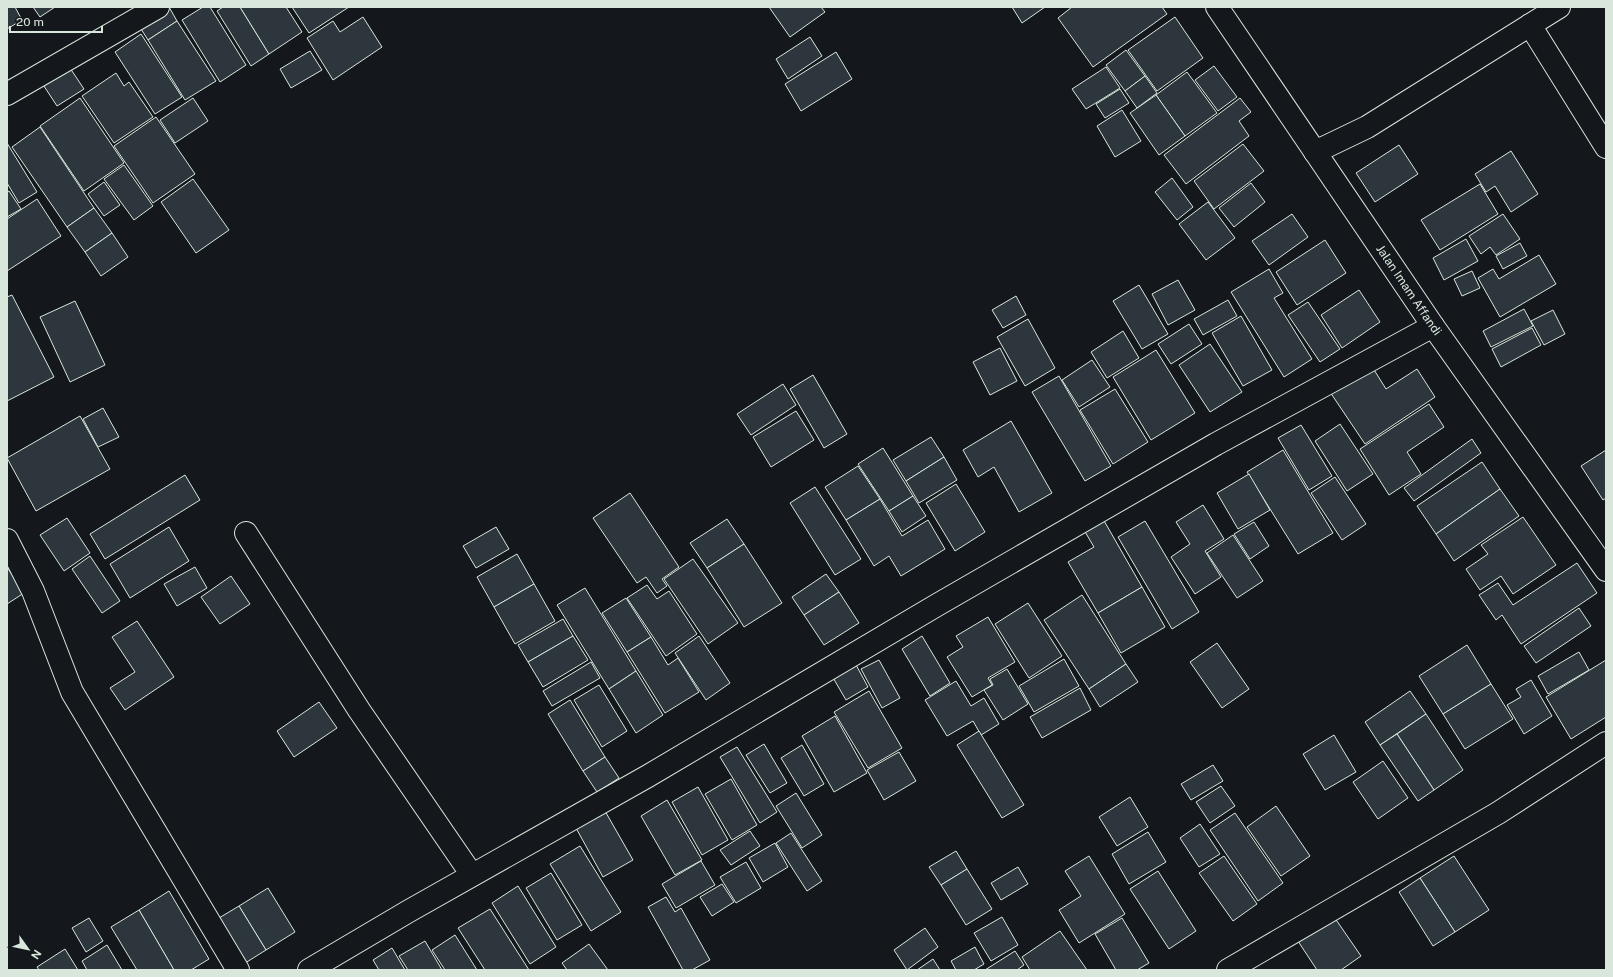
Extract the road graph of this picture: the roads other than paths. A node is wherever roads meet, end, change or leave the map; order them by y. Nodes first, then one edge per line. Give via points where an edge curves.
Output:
1 (158, 7) edge
2 (1216, 7) edge
3 (1559, 7) edge
4 (1530, 26) junction
5 (7, 94) edge
6 (1606, 147) edge
7 (1315, 152) junction
8 (1433, 326) junction
9 (246, 532) dead end
10 (7, 540) edge
11 (1606, 570) edge
12 (1606, 743) edge
13 (472, 875) junction
14 (238, 970) edge
15 (309, 970) edge
16 (1228, 970) edge

1 - 5 street
2 - 7 street, Jalan Imam Affandi
3 - 4 street
4 - 6 street
4 - 7 street via 1367,127
7 - 8 street, Jalan Imam Affandi
8 - 11 street, Jalan Imam Affandi
8 - 13 street via 1216,444 648,776
9 - 13 street via 358,710
10 - 14 street via 33,591 72,692
12 - 16 street via 1498,813
13 - 15 street

